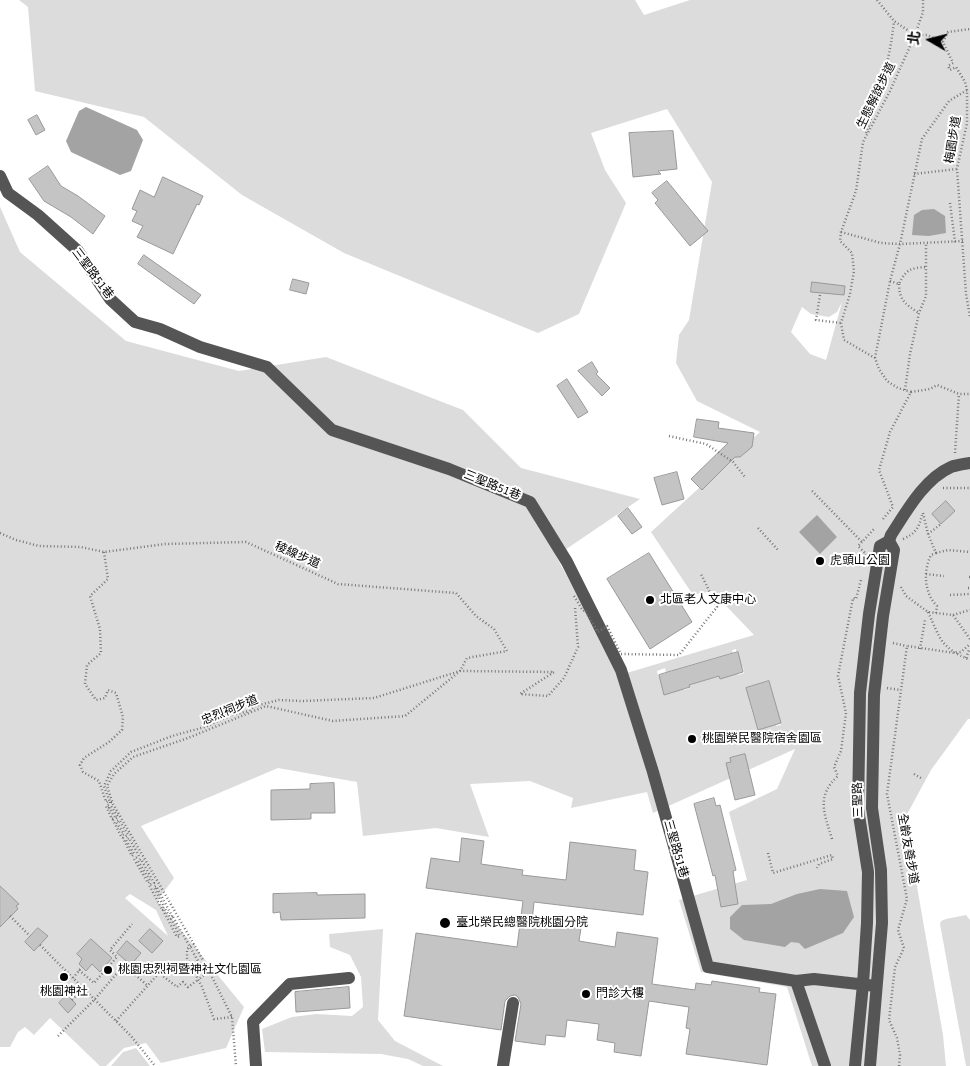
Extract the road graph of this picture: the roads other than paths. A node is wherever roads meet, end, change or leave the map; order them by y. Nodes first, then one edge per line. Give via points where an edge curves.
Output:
1 (0, 176) edge
2 (970, 463) edge
3 (889, 541) junction
4 (348, 978) dead end
5 (796, 981) junction
6 (863, 984) junction
7 (876, 986) junction
8 (513, 1003) dead end
9 (256, 1066) edge
10 (503, 1066) edge
11 (825, 1066) edge
12 (855, 1066) edge
13 (870, 1066) edge

1 - 5 street, 三聖路51巷 via 8,193 38,214 78,251 110,299 135,322 200,347 267,367 332,430 449,469 530,502 567,562 621,670 654,772 708,967
2 - 3 street, 三聖路 via 950,467 927,484
3 - 6 street, 三聖路 via 880,546 860,693 858,809 868,872
3 - 7 street, 三聖路 via 894,550 874,695 872,808 881,870 882,924
4 - 9 street via 290,984 253,1022
5 - 6 street, 三聖路51巷
5 - 11 street
6 - 7 street, 三聖路51巷
6 - 12 street, 三聖路
7 - 13 street, 三聖路
8 - 10 street

